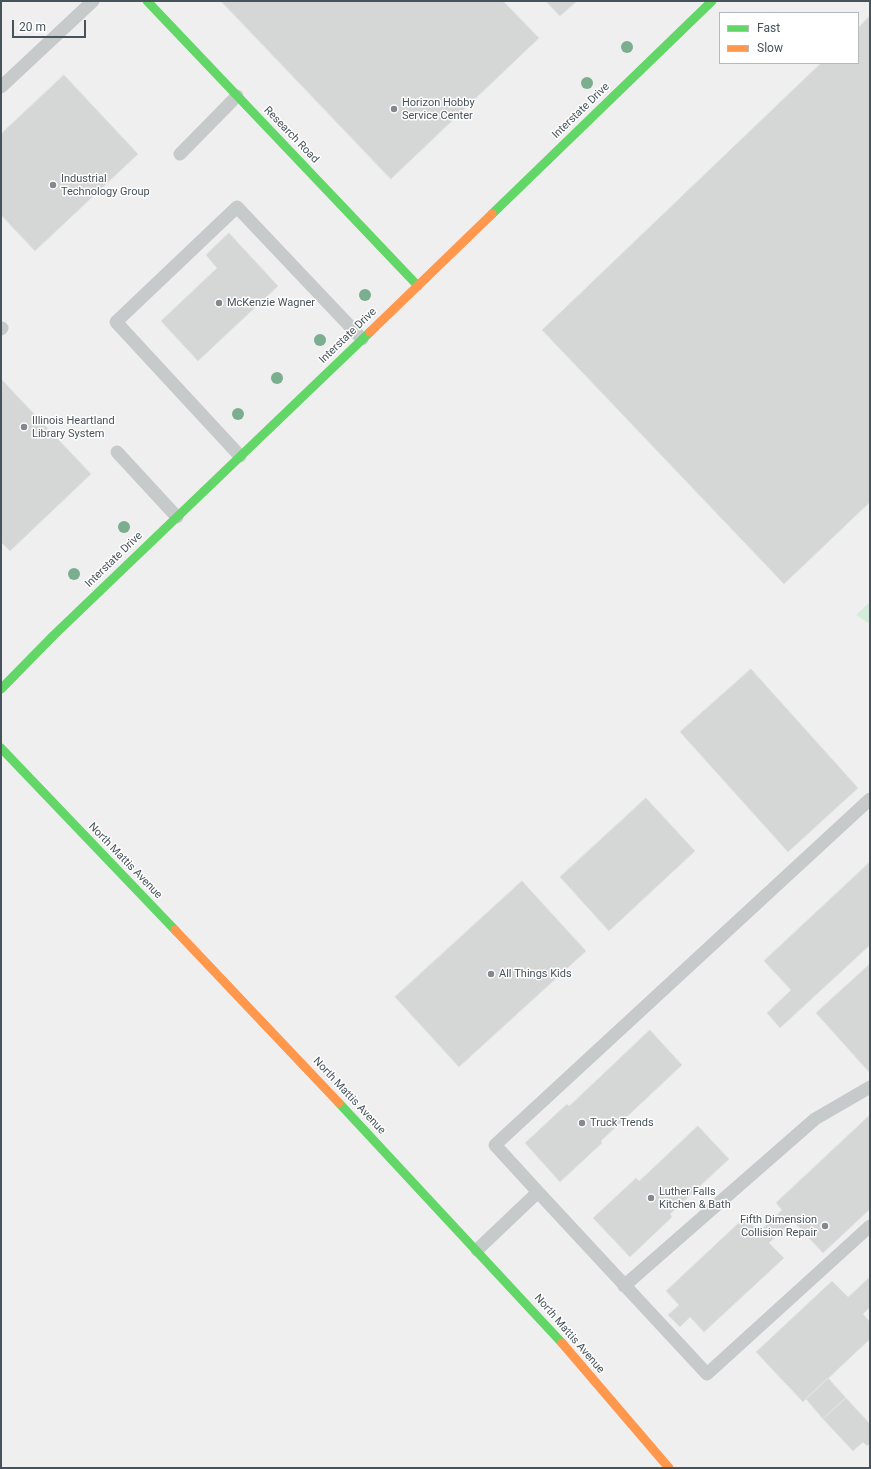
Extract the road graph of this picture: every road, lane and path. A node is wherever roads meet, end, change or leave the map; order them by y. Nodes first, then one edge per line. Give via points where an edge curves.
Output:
1 (93, 1) edge
2 (147, 1) edge
3 (712, 1) edge
4 (1, 87) edge
5 (237, 96) junction
6 (180, 154) dead end
7 (418, 286) junction
8 (362, 339) junction
9 (117, 452) dead end
10 (240, 456) junction
11 (177, 517) junction
12 (1, 689) edge
13 (1, 748) edge
14 (870, 799) edge
15 (870, 1088) edge
16 (538, 1192) junction
17 (870, 1226) edge
18 (477, 1250) junction
19 (624, 1286) junction
20 (670, 1468) edge

1 - 4 lane
2 - 5 street, Research Road
3 - 7 street, Interstate Drive
5 - 6 lane
5 - 7 street, Research Road
7 - 8 street, Interstate Drive
8 - 10 street, Interstate Drive
8 - 10 lane via 237,207 116,322
9 - 11 lane
10 - 11 street, Interstate Drive
11 - 12 street, Interstate Drive
13 - 18 street, North Mattis Avenue via 266,1024
14 - 16 lane via 495,1145
15 - 19 lane via 814,1119
16 - 18 lane
16 - 19 lane
17 - 19 lane via 707,1374
18 - 20 street, North Mattis Avenue

